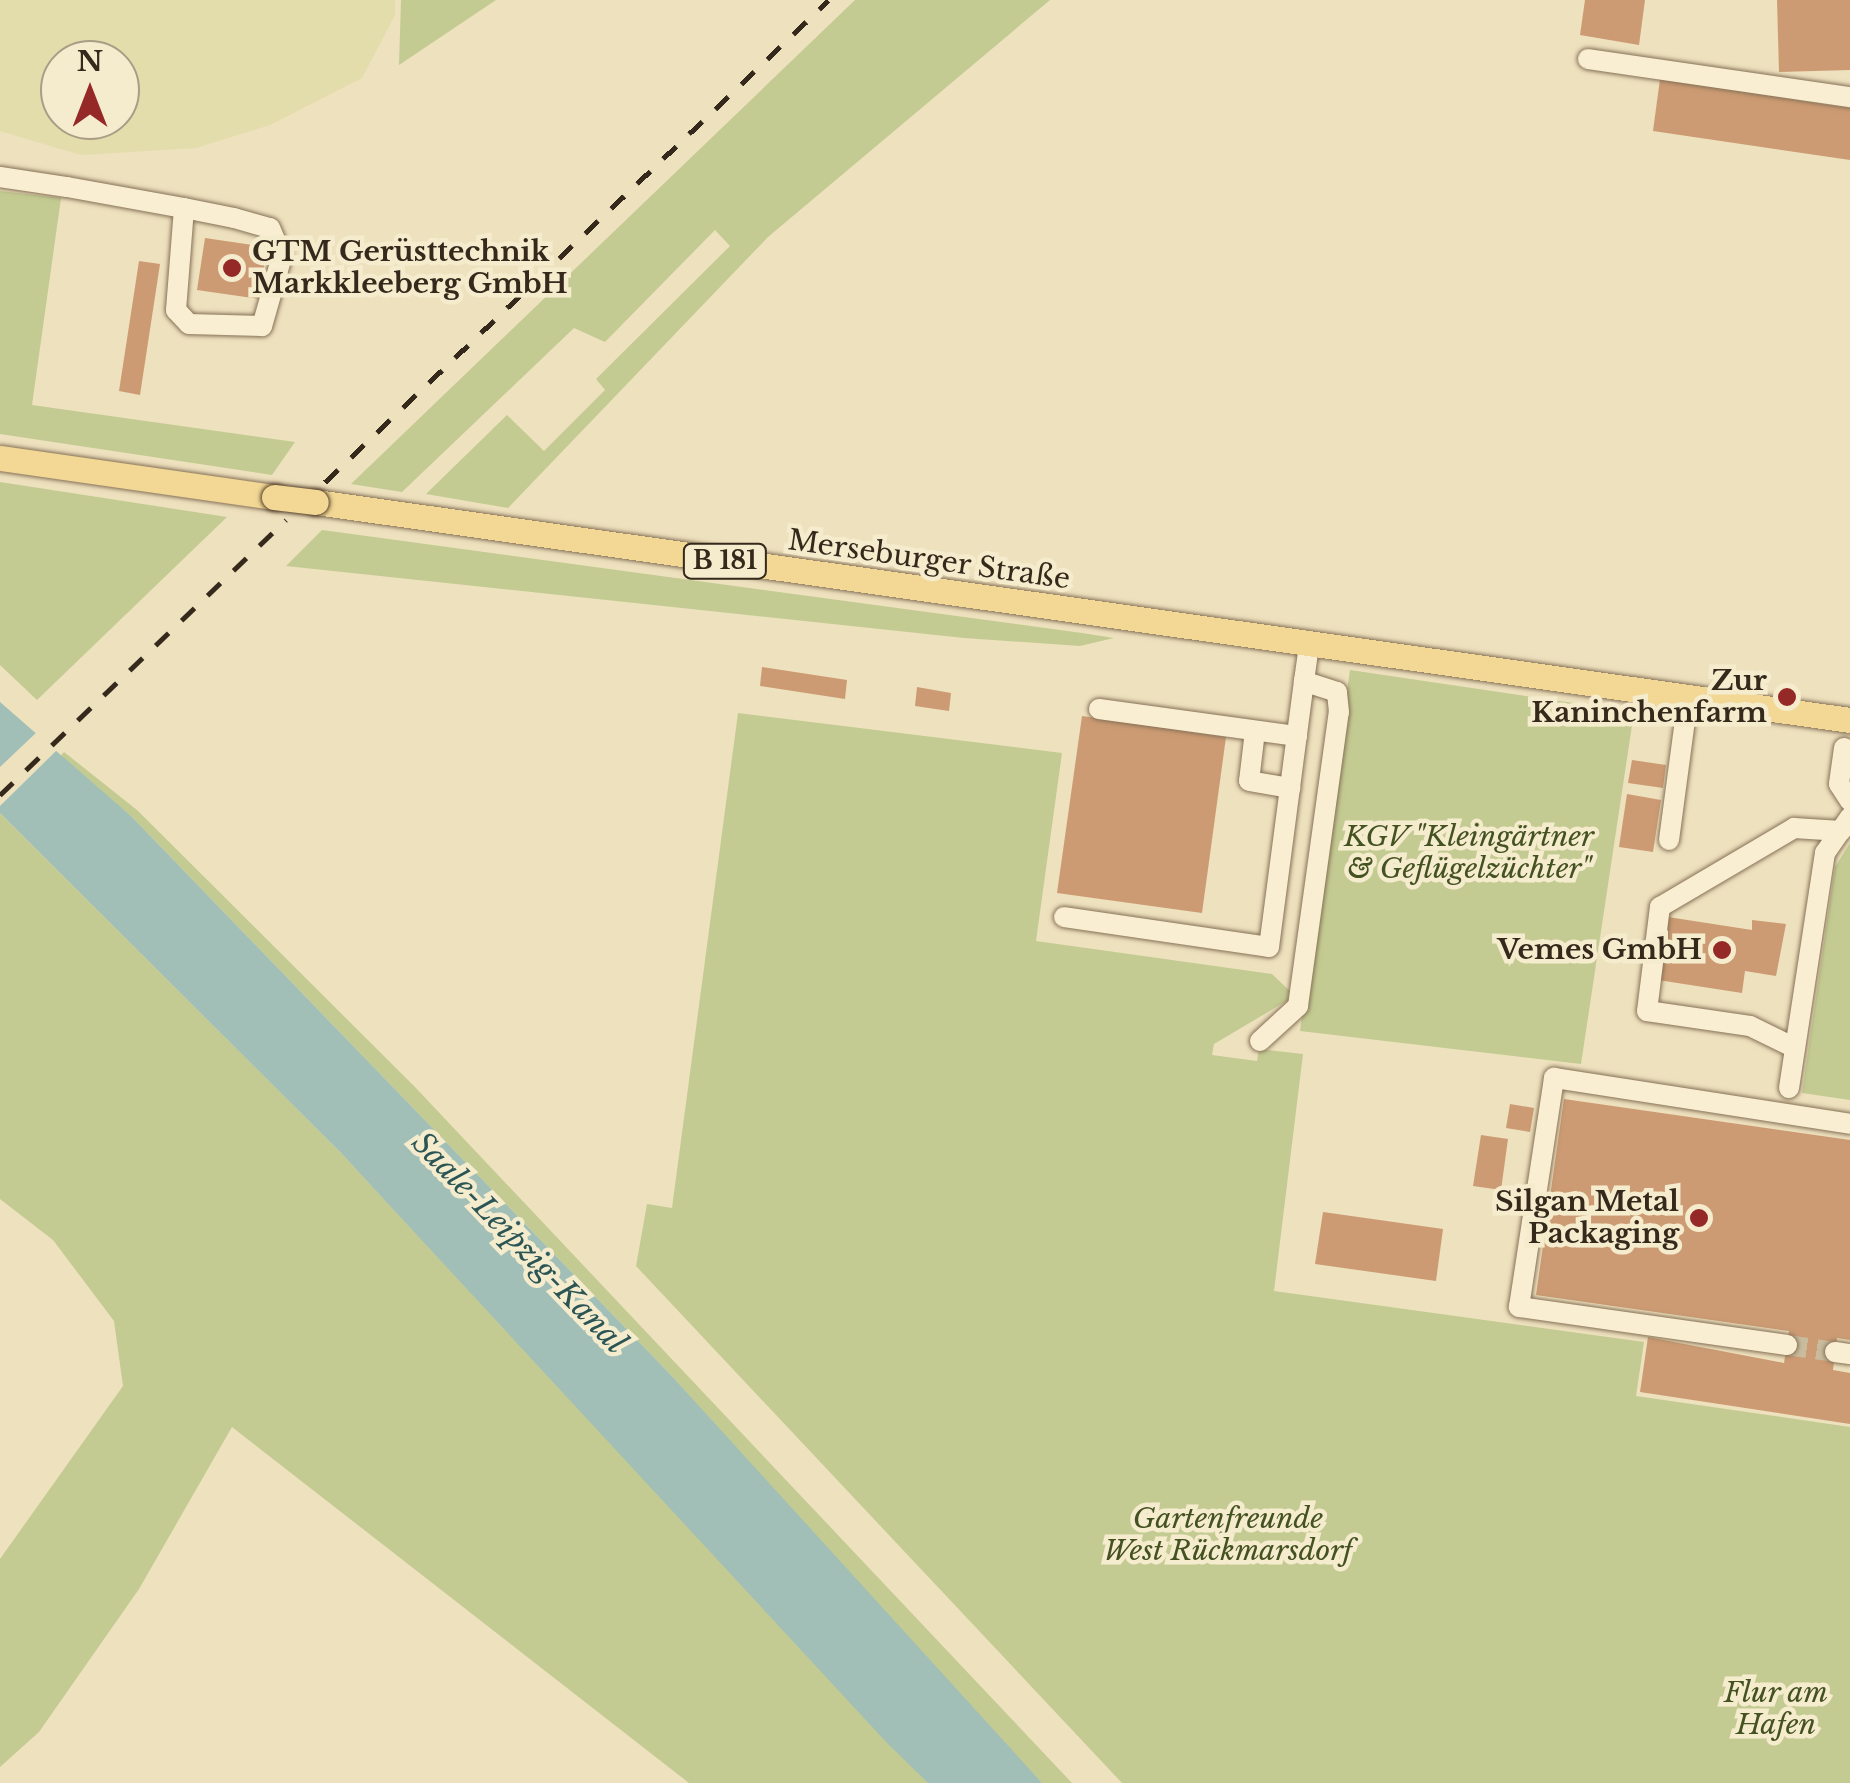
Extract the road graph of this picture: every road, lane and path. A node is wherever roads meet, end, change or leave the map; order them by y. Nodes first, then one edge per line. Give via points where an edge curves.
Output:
1 (1588, 59) dead end
2 (1850, 97) edge
3 (0, 177) edge
4 (184, 208) junction
5 (0, 458) edge
6 (1309, 644) junction
7 (1304, 681) junction
8 (1688, 697) junction
9 (1099, 709) dead end
10 (1850, 720) edge
11 (1256, 731) junction
12 (1297, 736) junction
13 (1844, 748) dead end
14 (1290, 788) junction
15 (1850, 801) edge
16 (1845, 824) edge
17 (1669, 840) dead end
18 (1064, 916) dead end
19 (1260, 1041) dead end
20 (1795, 1048) junction
21 (1789, 1088) dead end
22 (1850, 1124) edge
23 (1787, 1345) tunnel mouth

1 - 2 street
3 - 4 street
4 - 4 street via 280,237 273,312 262,326 188,324 176,310
5 - 6 main road, Merseburger Straße / B 181, bridge
6 - 7 street
6 - 8 main road, Merseburger Straße / B 181
7 - 12 street
7 - 19 street via 1337,692 1339,712 1298,1006
8 - 10 main road, Merseburger Straße / B 181
8 - 17 street
9 - 11 street
11 - 12 street
11 - 14 street via 1249,782
12 - 14 street
13 - 15 street via 1838,784
14 - 18 street via 1269,947
16 - 20 street via 1826,854
16 - 20 street via 1794,828 1660,907 1648,1011 1750,1026
20 - 21 street
22 - 23 street via 1554,1078 1519,1307

